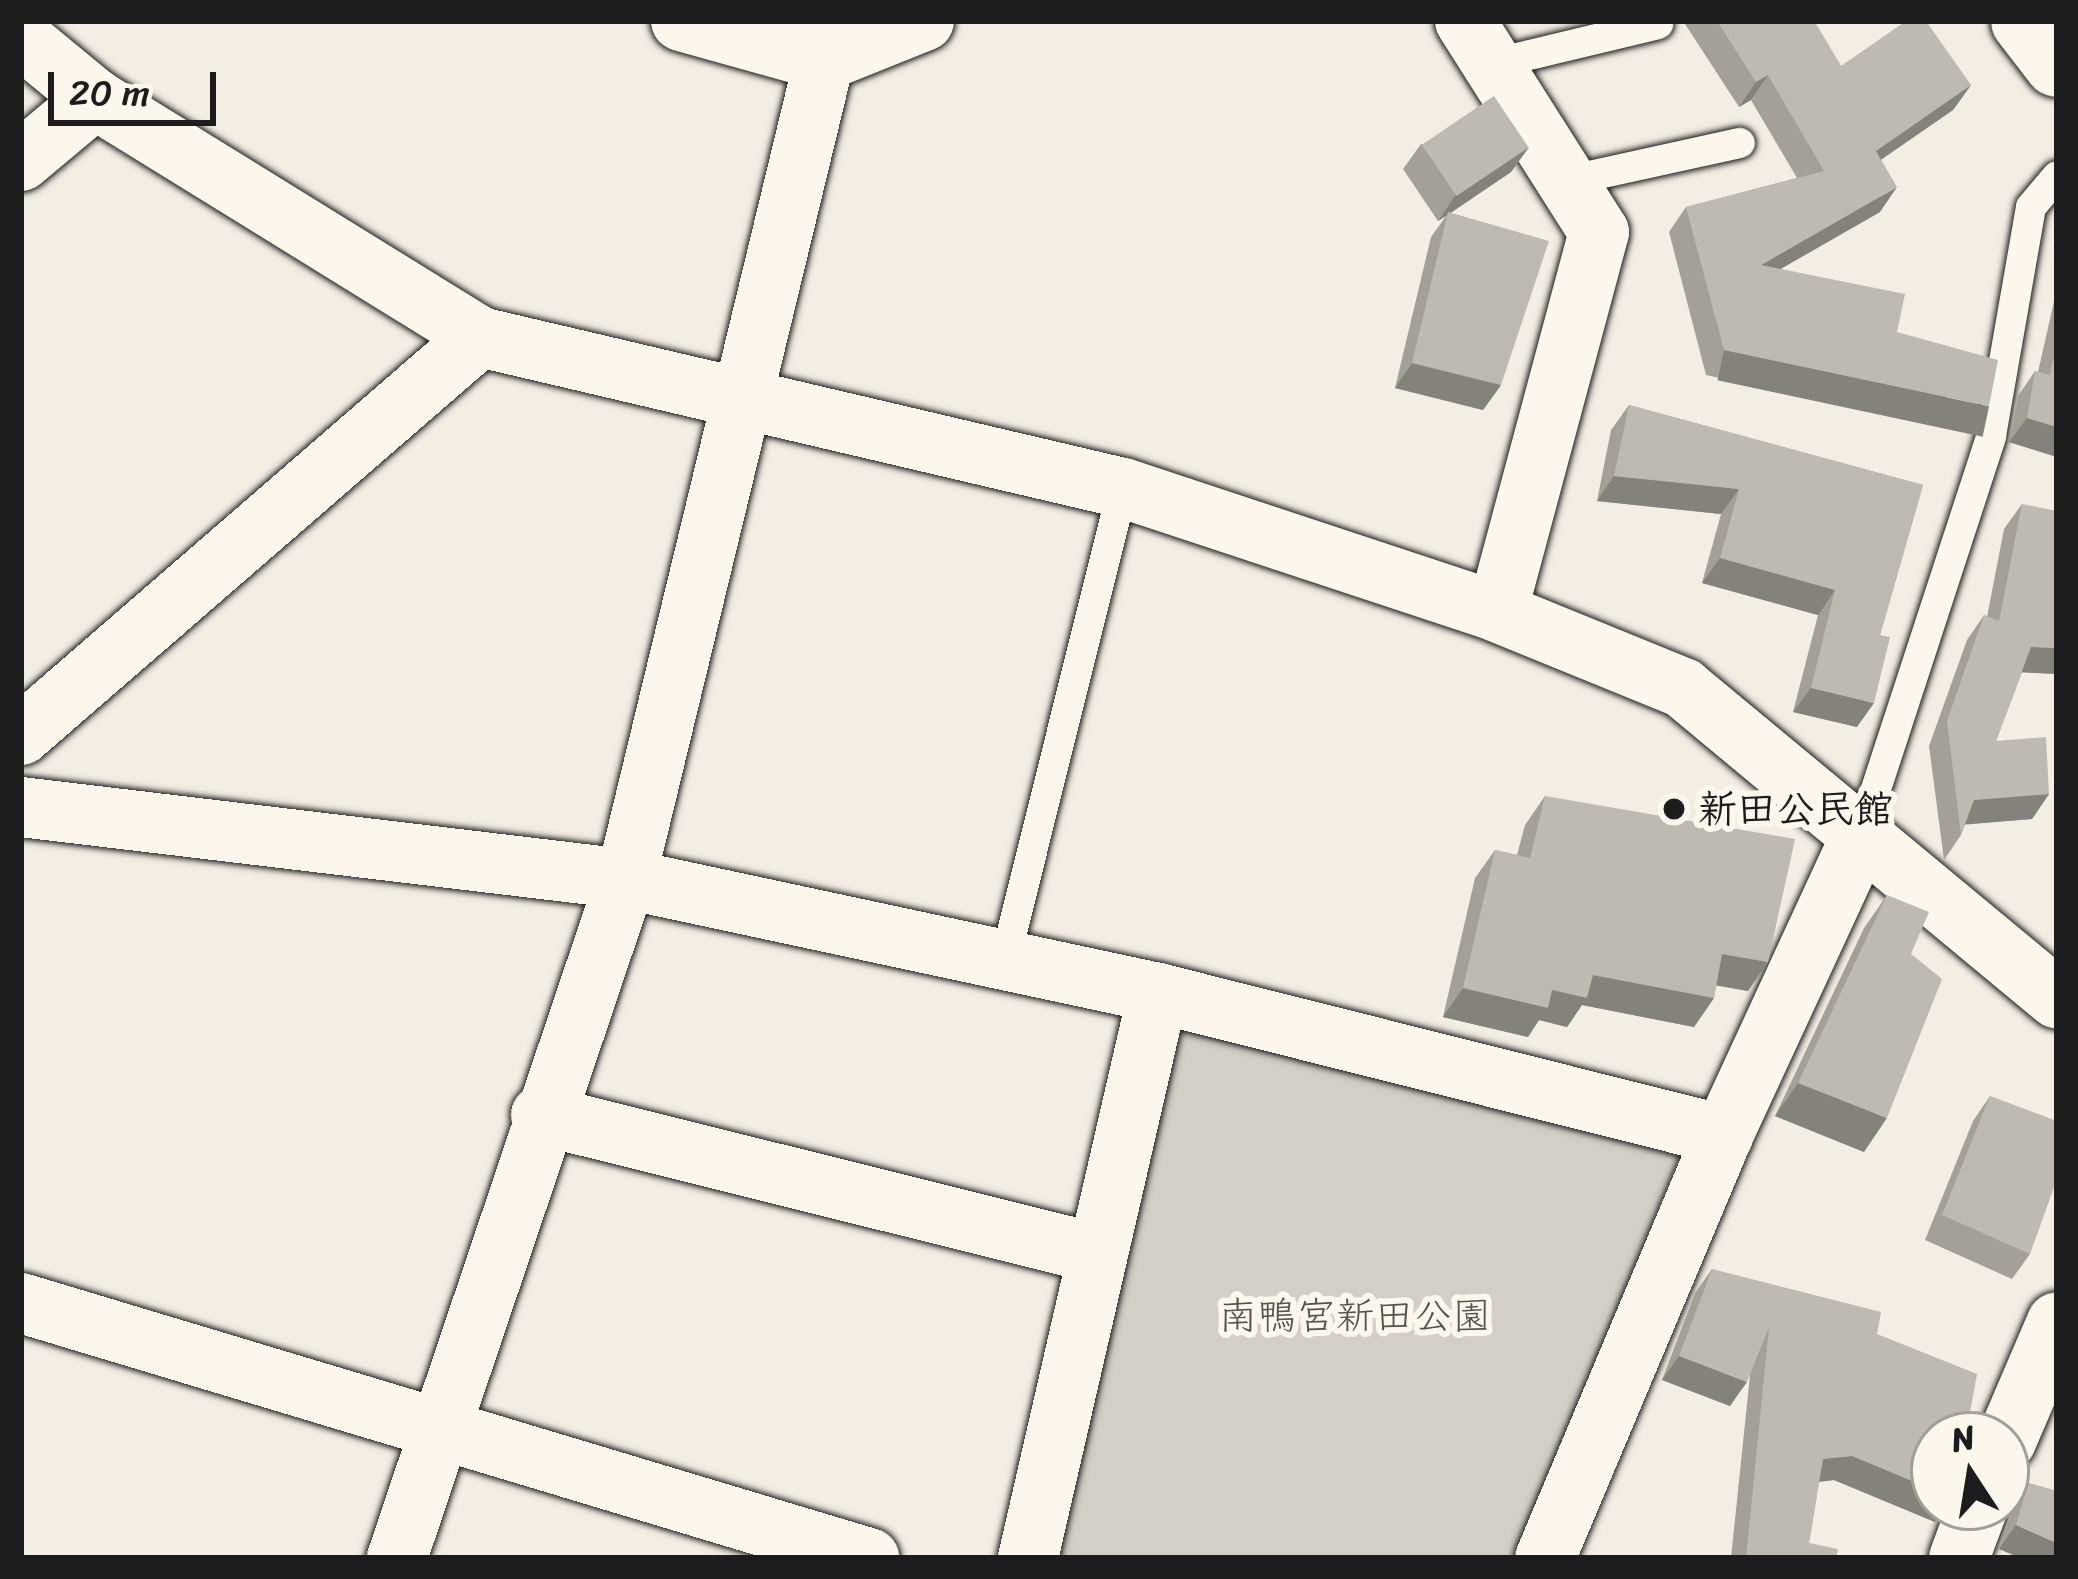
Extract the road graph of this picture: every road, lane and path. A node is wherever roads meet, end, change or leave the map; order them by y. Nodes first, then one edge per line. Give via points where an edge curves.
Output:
1 (681, 21) edge
2 (923, 21) edge
3 (2024, 21) edge
4 (1658, 24) edge
5 (41, 35) edge
6 (829, 41) edge
7 (1478, 42) edge
8 (2057, 63) edge
9 (95, 99) junction
10 (1740, 143) dead end
11 (21, 160) edge
12 (2057, 176) edge
13 (1567, 181) junction
14 (480, 337) junction
15 (736, 400) junction
16 (1123, 488) junction
17 (1497, 612) junction
18 (21, 735) edge
19 (21, 807) edge
20 (1859, 842) junction
21 (626, 879) junction
22 (1005, 960) junction
23 (1157, 994) junction
24 (2057, 998) edge
25 (541, 1115) junction
26 (1723, 1135) junction
27 (1095, 1253) junction
28 (21, 1303) edge
29 (2057, 1322) edge
30 (2019, 1411) edge
31 (436, 1436) junction
32 (397, 1558) edge
33 (869, 1558) edge
34 (1028, 1558) edge
35 (1545, 1558) edge

1 - 6 street
2 - 6 street
3 - 8 main road
4 - 7 lane
5 - 9 street
6 - 15 street
7 - 13 street
9 - 11 street
9 - 14 street
10 - 13 lane
12 - 20 lane via 2031,207 1991,436
13 - 17 street via 1599,232
14 - 15 street
14 - 18 street
15 - 16 street
15 - 21 street
16 - 17 street
16 - 22 lane
17 - 20 street via 1683,688
19 - 21 street
20 - 24 street
20 - 26 street
21 - 22 street
21 - 25 street
22 - 23 street
23 - 26 street
23 - 27 street
25 - 27 street
25 - 31 street
26 - 35 street
27 - 34 street
28 - 31 street
29 - 30 street
31 - 32 street
31 - 33 street

